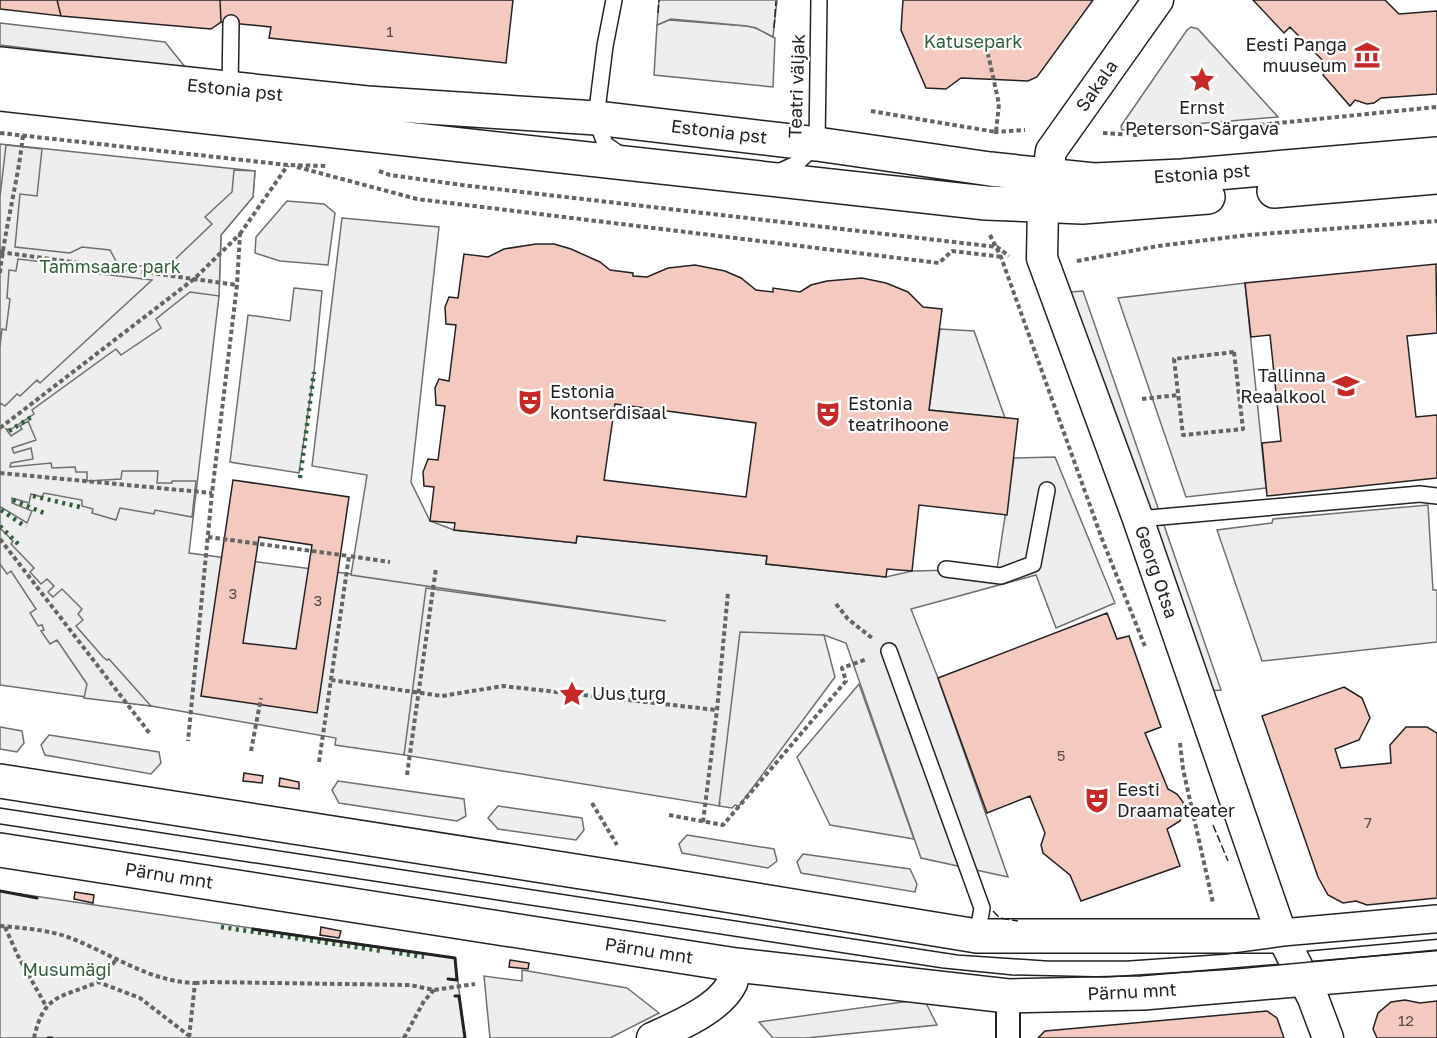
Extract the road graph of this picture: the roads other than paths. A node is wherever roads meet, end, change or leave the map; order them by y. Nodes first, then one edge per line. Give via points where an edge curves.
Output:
1 (614, 0) edge
2 (819, 0) edge
3 (1158, 0) edge
4 (231, 23) dead end
5 (0, 64) edge
6 (230, 89) junction
7 (0, 94) edge
8 (596, 118) junction
9 (817, 144) junction
10 (1437, 154) edge
11 (632, 164) junction
12 (1437, 177) edge
13 (762, 179) junction
14 (1045, 192) junction
15 (1047, 490) dead end
16 (1437, 496) edge
17 (1138, 519) junction
18 (946, 569) dead end
19 (889, 651) road end
20 (0, 781) edge
21 (0, 850) edge
22 (1437, 922) edge
23 (977, 936) junction
24 (1282, 936) junction
25 (735, 965) junction
26 (1437, 968) edge
27 (1303, 981) junction
28 (1008, 996) junction
29 (652, 1038) edge
30 (1008, 1038) edge
31 (1328, 1038) edge

1 - 8 lane
2 - 9 lane, Teatri väljak
3 - 14 street, Sakala via 1051,151
4 - 6 lane
5 - 6 main road, Estonia pst
6 - 8 main road, Estonia pst via 425,108
7 - 11 main road, Estonia pst
8 - 9 main road, Estonia pst
8 - 11 lane via 605,144
9 - 13 lane, Teatri väljak via 796,164
9 - 14 main road, Estonia pst
10 - 14 main road, Estonia pst via 1094,180
11 - 13 main road, Estonia pst
12 - 14 main road, Estonia pst via 1082,207
13 - 14 main road, Estonia pst
14 - 17 street, Georg Otsa via 1042,258
15 - 18 lane via 1033,564 1001,576
16 - 17 lane via 1420,494
17 - 24 street, Georg Otsa
19 - 23 lane via 982,908
20 - 23 main road
21 - 25 main road, Pärnu mnt
22 - 24 main road
23 - 24 main road
24 - 27 street
25 - 28 main road, Pärnu mnt
25 - 29 street via 731,984 715,1004
26 - 27 main road, Pärnu mnt
27 - 28 main road, Pärnu mnt via 1143,993
27 - 31 street
28 - 30 street

